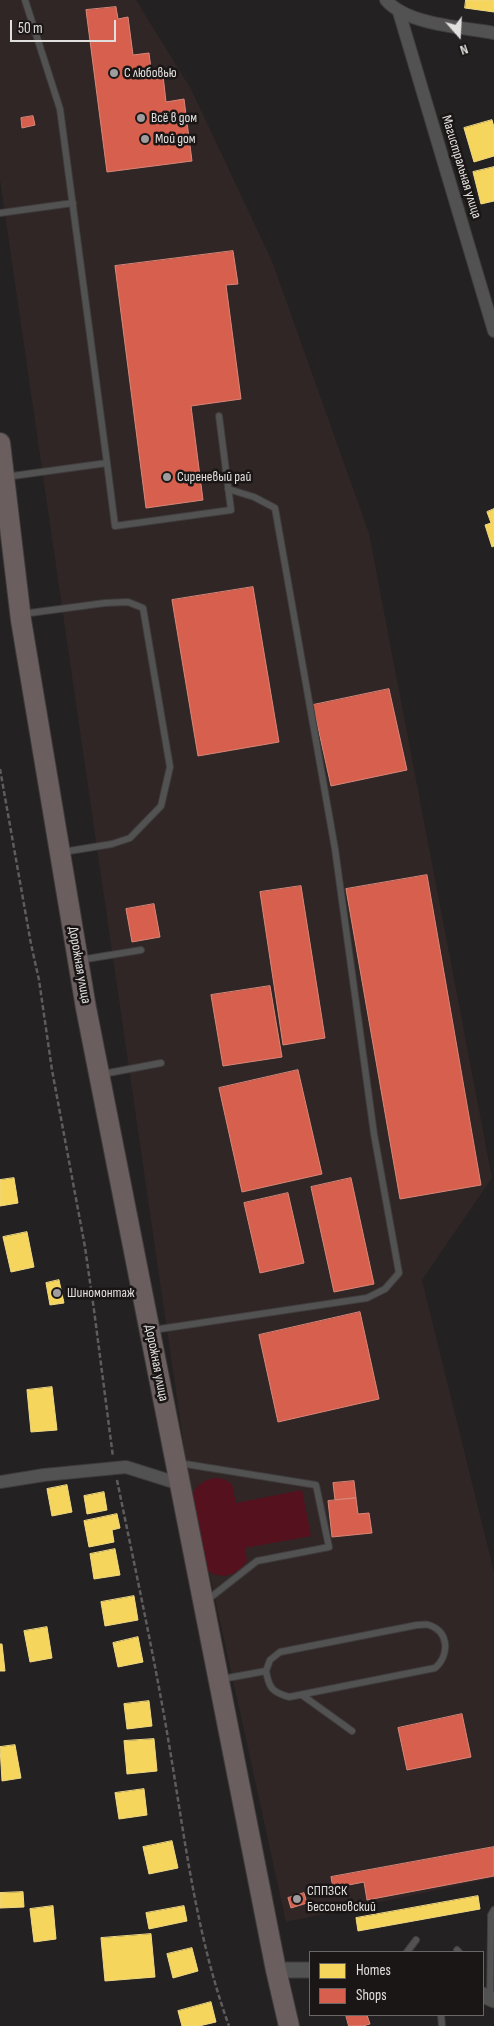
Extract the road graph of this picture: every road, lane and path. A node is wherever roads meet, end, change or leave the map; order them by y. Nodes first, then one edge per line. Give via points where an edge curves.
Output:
1 (25, 0) edge
2 (386, 0) edge
3 (399, 12) junction
4 (494, 33) edge
5 (73, 203) junction
6 (0, 213) edge
7 (494, 332) edge
8 (219, 416) dead end
9 (0, 443) edge
10 (107, 463) junction
11 (4, 477) junction
12 (228, 489) junction
13 (21, 614) junction
14 (0, 769) edge
15 (60, 852) junction
16 (141, 950) dead end
17 (78, 961) junction
18 (161, 1063) dead end
19 (99, 1075) junction
20 (150, 1331) junction
21 (176, 1462) junction
22 (114, 1468) junction
23 (0, 1482) edge
24 (180, 1484) junction
25 (204, 1604) junction
26 (266, 1671) junction
27 (218, 1679) junction
28 (302, 1695) junction
29 (352, 1731) dead end
30 (494, 1910) edge
31 (416, 1940) dead end
32 (408, 1951) edge
33 (276, 1970) junction
34 (309, 1970) edge
35 (489, 1998) edge
36 (229, 2026) edge
37 (289, 2026) edge

1 - 5 lane via 60,109
2 - 3 street
3 - 4 street via 412,18
3 - 7 street, Магистральная улица
5 - 6 lane
5 - 10 lane
8 - 12 lane
9 - 11 main road, Дорожная улица
10 - 11 lane
10 - 12 lane via 115,526 231,510
11 - 13 main road, Дорожная улица
12 - 20 lane via 275,508 335,849 374,1134 399,1273 386,1289 367,1298
13 - 15 main road, Дорожная улица
13 - 15 lane via 113,602 128,602 143,608 170,767 161,806 130,838
14 - 22 path via 40,980 55,1088 86,1256
15 - 17 main road, Дорожная улица
16 - 17 lane
17 - 19 main road, Дорожная улица
18 - 19 lane
19 - 20 main road, Дорожная улица
20 - 21 main road, Дорожная улица
21 - 24 main road, Дорожная улица
21 - 25 lane via 316,1485 328,1547 257,1561
22 - 23 street
22 - 24 street via 126,1467
22 - 36 path via 152,1645 195,1898
24 - 25 main road, Дорожная улица
25 - 27 main road, Дорожная улица
26 - 27 lane
26 - 28 lane via 269,1685 277,1694 289,1697
26 - 28 lane via 270,1660 280,1652 417,1625 430,1625 441,1633 446,1646 445,1656 435,1668
27 - 33 main road, Дорожная улица
28 - 29 lane
30 - 35 lane via 491,1915
31 - 32 lane
33 - 34 street
33 - 37 main road, Дорожная улица

